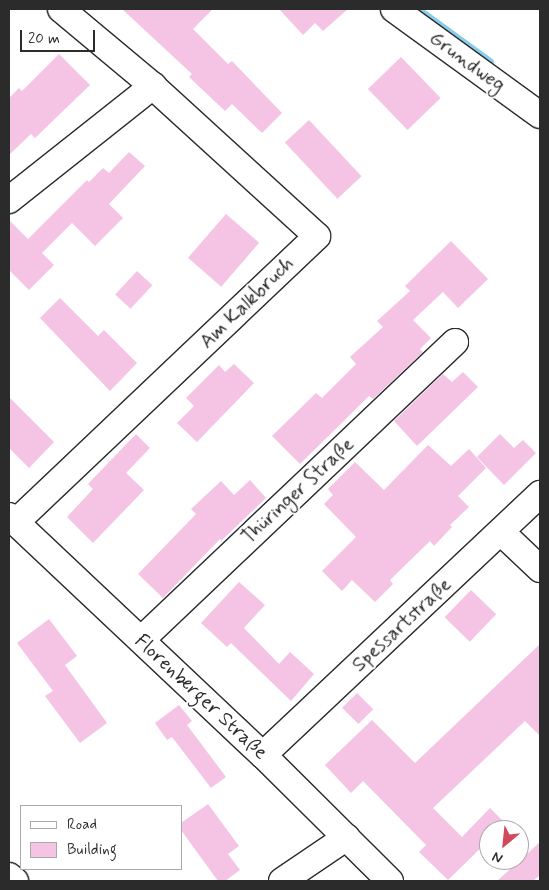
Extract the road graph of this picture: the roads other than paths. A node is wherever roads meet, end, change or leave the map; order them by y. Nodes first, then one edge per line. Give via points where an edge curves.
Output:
1 (61, 9) edge
2 (394, 9) edge
3 (153, 86) junction
4 (540, 115) edge
5 (9, 200) edge
6 (455, 342) dead end
7 (540, 494) edge
8 (12, 519) edge
9 (501, 532) junction
10 (540, 569) edge
11 (141, 640) junction
12 (263, 755) junction
13 (347, 837) junction
14 (9, 876) edge
15 (14, 881) edge
16 (282, 881) edge
17 (390, 881) edge

1 - 3 street, Am Kalkbruch
2 - 4 street, Grundweg
3 - 5 street
3 - 8 street, Am Kalkbruch via 317,236
6 - 11 street, Thüringer Straße
7 - 9 street, Spessartstraße
8 - 11 street, Florenberger Straße
9 - 10 street
9 - 12 street, Spessartstraße
11 - 12 street, Florenberger Straße
12 - 13 street, Florenberger Straße
13 - 16 street
13 - 17 street, Florenberger Straße
14 - 15 street

